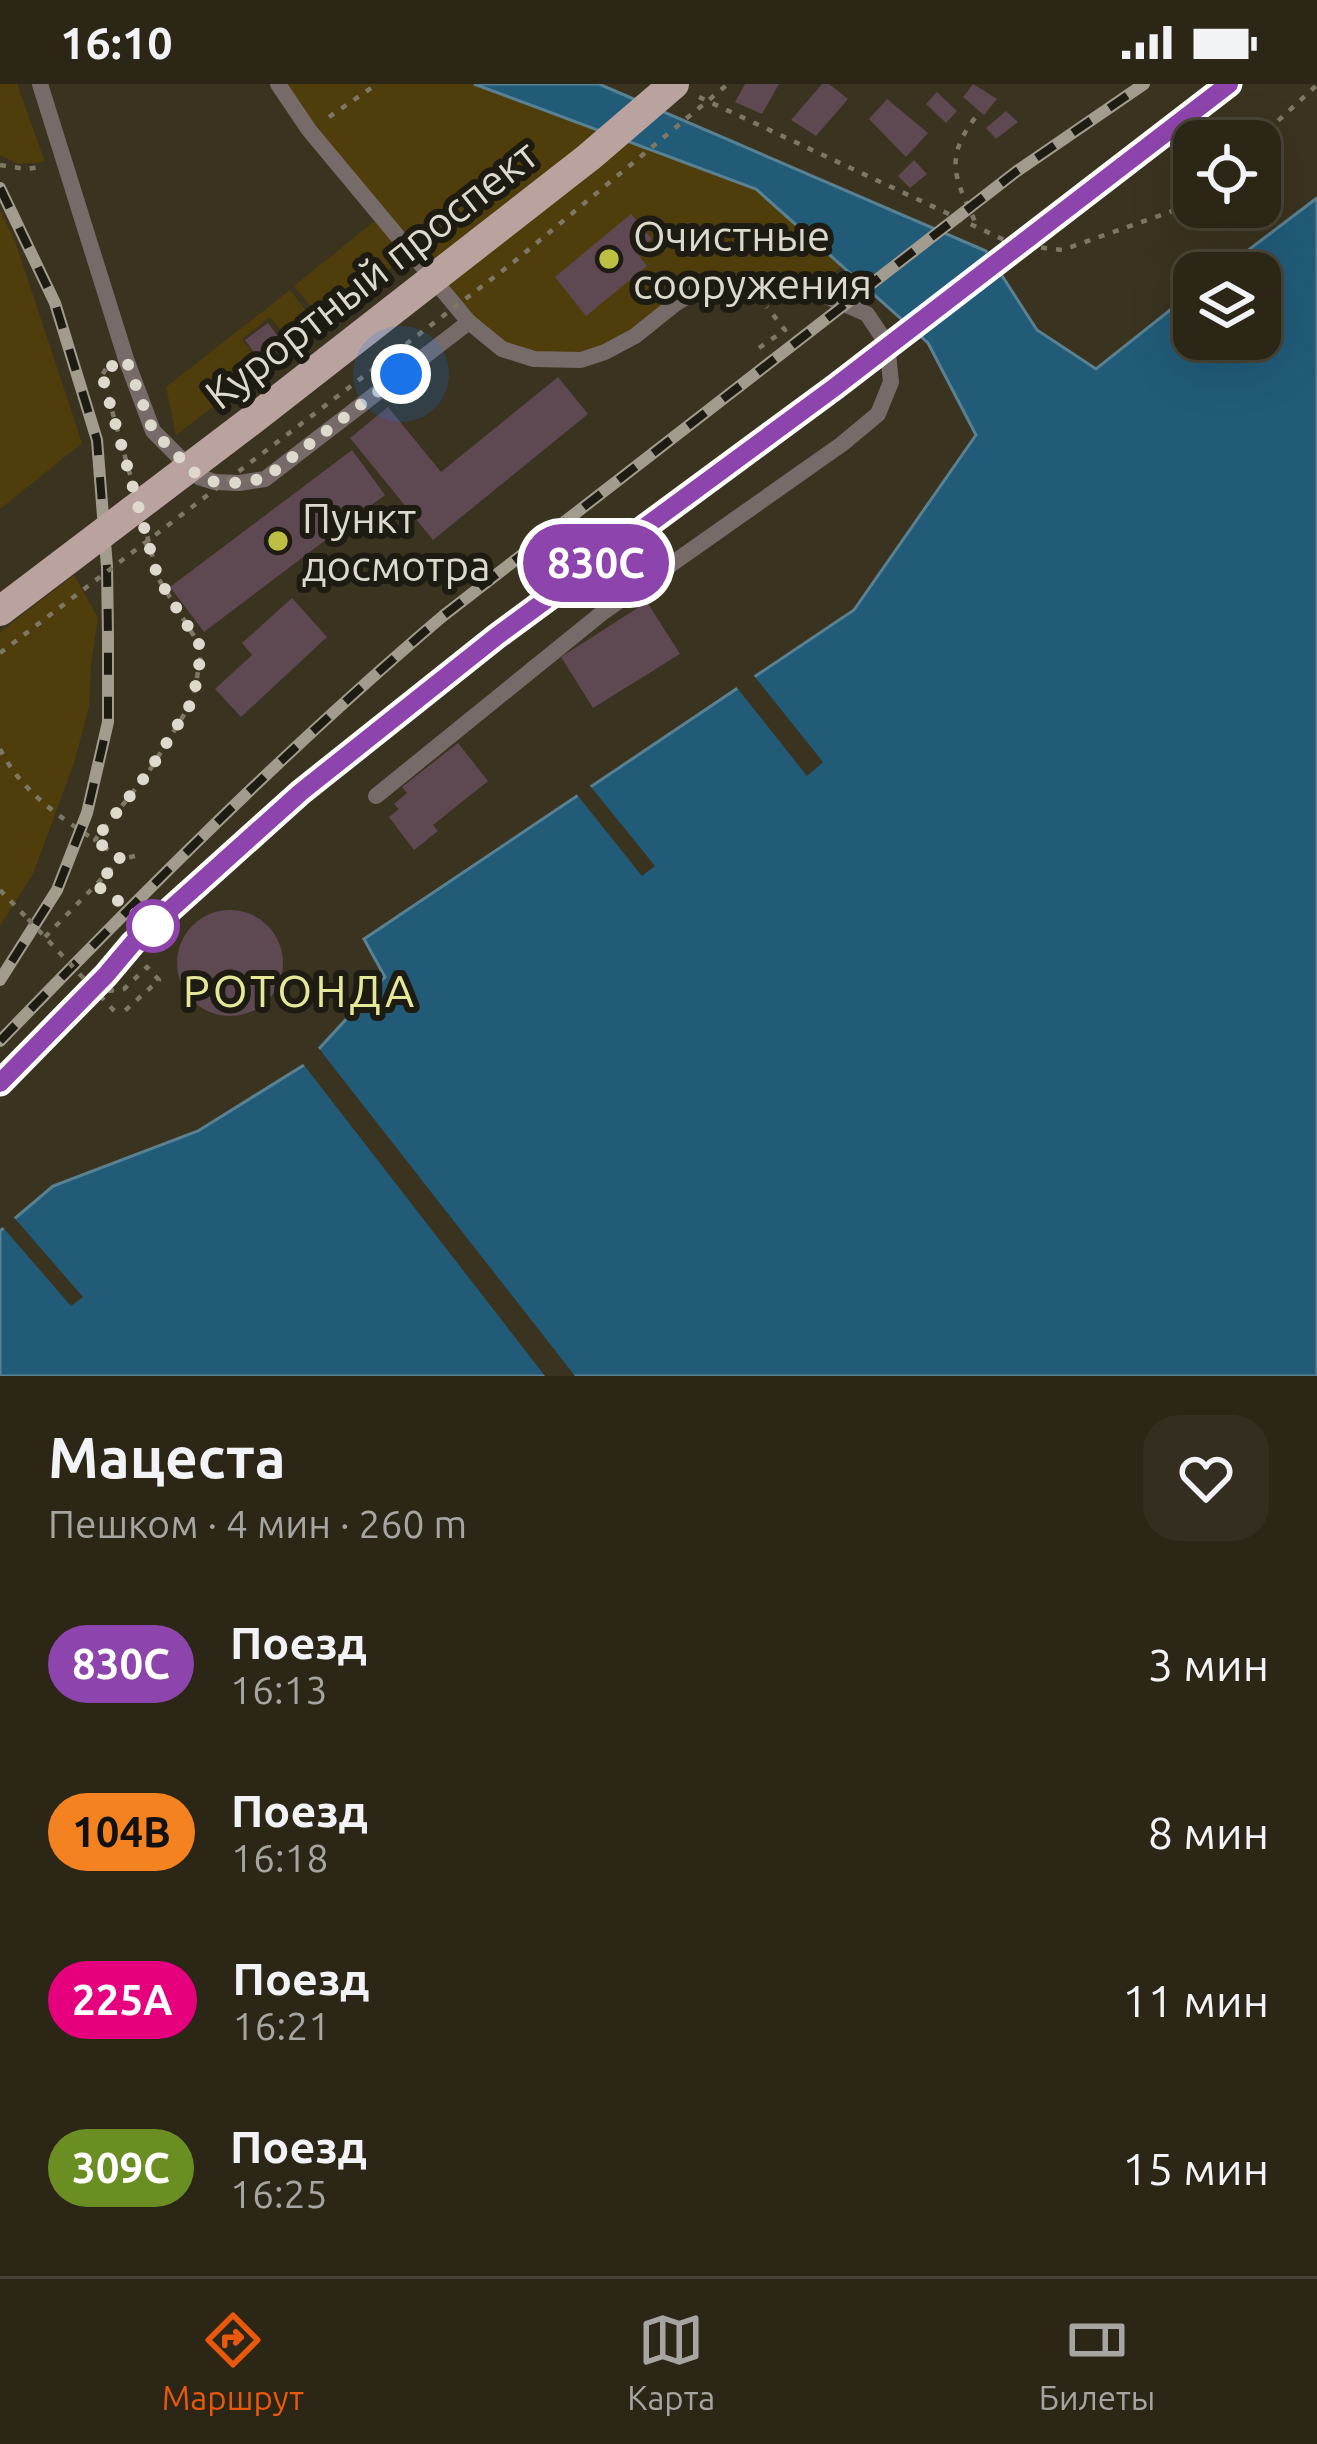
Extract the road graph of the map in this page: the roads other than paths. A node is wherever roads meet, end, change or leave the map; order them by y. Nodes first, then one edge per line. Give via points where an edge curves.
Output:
1 (40, 84) edge
2 (278, 84) edge
3 (683, 89) edge
4 (469, 322) junction
5 (0, 611) edge
6 (376, 796) dead end

1 - 4 lane via 153,431 199,477 265,478
2 - 4 lane
3 - 5 main road, Курортный проспект, bridge
4 - 6 lane via 502,349 581,360 635,336 694,292 782,282 867,314 887,344 891,382 878,414 842,444 602,613

